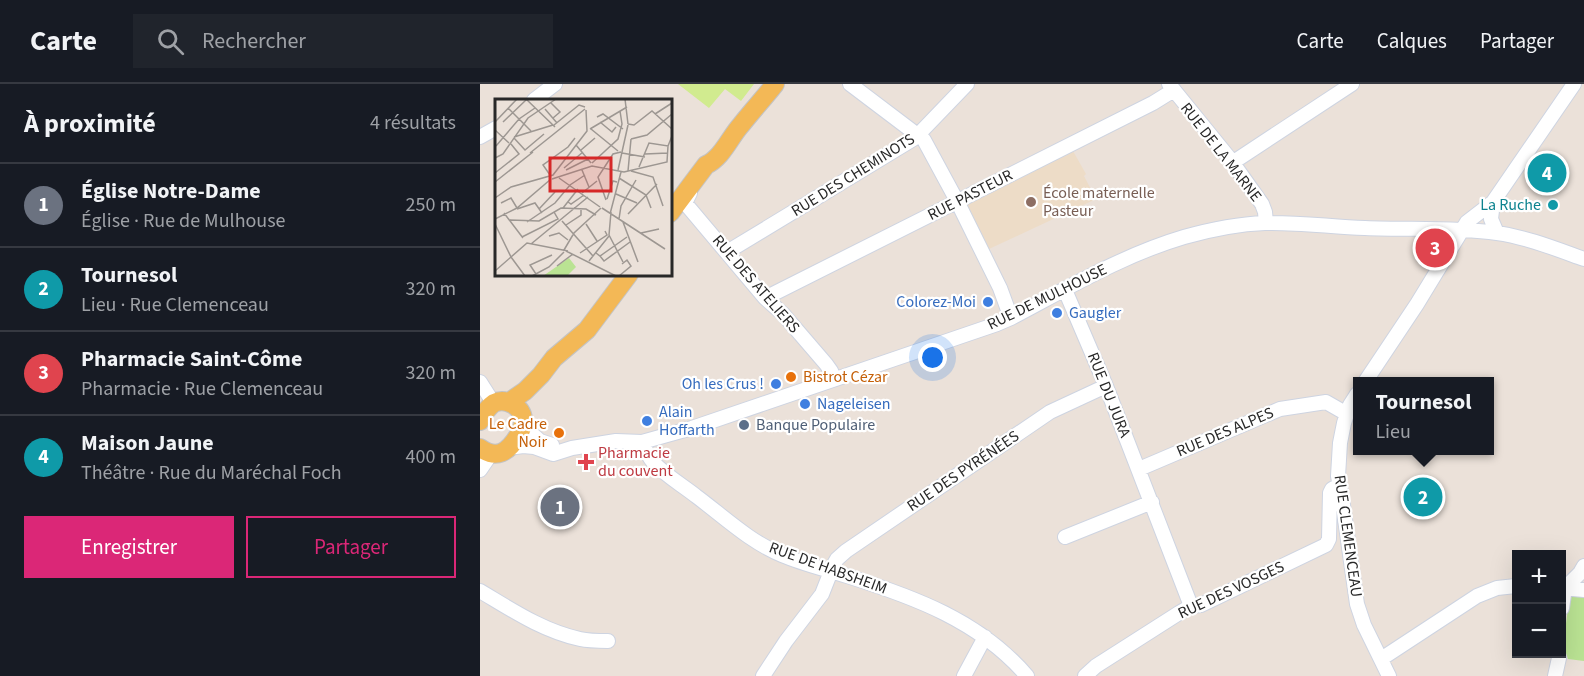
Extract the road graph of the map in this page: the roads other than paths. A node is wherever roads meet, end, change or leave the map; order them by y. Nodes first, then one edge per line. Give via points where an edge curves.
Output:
1 (555, 84) edge
2 (775, 84) edge
3 (849, 84) edge
4 (967, 84) edge
5 (1352, 84) edge
6 (1574, 84) edge
7 (1171, 87) edge
8 (535, 99) edge
9 (495, 129) edge
10 (918, 135) junction
11 (480, 137) edge
12 (713, 161) junction
13 (1233, 162) junction
14 (691, 187) junction
15 (957, 201) junction
16 (1493, 202) junction
17 (688, 206) junction
18 (672, 211) edge
19 (1266, 223) junction
20 (672, 226) edge
21 (1462, 231) junction
22 (1497, 233) junction
23 (727, 252) junction
24 (1584, 259) edge
25 (628, 276) edge
26 (1065, 290) junction
27 (765, 298) junction
28 (1011, 318) junction
29 (542, 375) junction
30 (1368, 377) edge
31 (834, 380) junction
32 (480, 382) edge
33 (1106, 386) junction
34 (1353, 402) edge
35 (501, 403) junction
36 (1347, 414) junction
37 (523, 421) junction
38 (480, 422) edge
39 (642, 442) junction
40 (510, 448) junction
41 (572, 448) junction
42 (486, 451) edge
43 (1139, 469) junction
44 (480, 470) edge
45 (1339, 485) junction
46 (1152, 502) junction
47 (1065, 537) dead end
48 (1582, 569) edge
49 (831, 571) junction
50 (1566, 585) edge
51 (1512, 586) edge
52 (1566, 588) edge
53 (1584, 589) edge
54 (480, 591) edge
55 (1191, 606) junction
56 (985, 636) junction
57 (608, 641) dead end
58 (1559, 658) edge
59 (1381, 659) junction
60 (763, 676) edge
61 (964, 676) edge
62 (1027, 676) edge
63 (1085, 676) edge
64 (1389, 676) edge
65 (1555, 676) edge

1 - 8 street
2 - 12 main road
3 - 10 street
4 - 10 street, RUE DES CHEMINOTS
5 - 13 street
6 - 16 street
7 - 13 street, RUE DE LA MARNE
7 - 15 street, RUE PASTEUR via 1153,103
9 - 11 street
10 - 15 street
10 - 23 street, RUE DES CHEMINOTS
12 - 14 main road
12 - 17 main road via 713,168
13 - 19 street, RUE DE LA MARNE via 1262,204
14 - 17 street via 685,203
14 - 18 main road
15 - 27 street, RUE PASTEUR
15 - 28 street
16 - 21 street via 1467,222
16 - 22 street via 1491,219
17 - 20 main road
17 - 23 street, RUE DES ATELIERS
19 - 21 street, RUE DE MULHOUSE
19 - 26 street, RUE DE MULHOUSE via 1203,232 1165,243 1128,257
21 - 22 street, RUE DE MULHOUSE
21 - 30 street
22 - 24 street, RUE DE MULHOUSE
23 - 27 street, RUE DES ATELIERS
25 - 29 main road via 587,330 554,358
26 - 28 street, RUE DE MULHOUSE
26 - 33 street, RUE DU JURA
27 - 31 street, RUE DES ATELIERS via 826,364
28 - 31 street, RUE DE MULHOUSE
29 - 35 main road via 525,391
29 - 37 main road
31 - 39 street, RUE DE MULHOUSE
32 - 35 street
33 - 43 street, RUE DU JURA
33 - 49 street, RUE DES PYRÉNÉES via 1050,412 846,551
34 - 36 street, RUE CLEMENCEAU
35 - 37 main road via 518,408
35 - 38 main road via 483,415
36 - 43 street, RUE DES ALPES via 1326,402 1280,409
36 - 45 street, RUE CLEMENCEAU via 1340,443
37 - 40 main road
37 - 41 street, RUE DE MULHOUSE via 540,441
39 - 41 street, RUE DE MULHOUSE via 616,441
39 - 49 street, RUE DE HABSHEIM via 652,462 740,530 781,555
40 - 41 street, RUE DE MULHOUSE via 534,447 553,454
40 - 42 main road via 498,454
42 - 44 street
43 - 46 street, RUE DU JURA
45 - 55 street, RUE DES VOSGES via 1330,493 1326,545 1201,605
45 - 59 street, RUE CLEMENCEAU via 1357,604
46 - 47 street
46 - 55 street, RUE DU JURA
48 - 50 street
48 - 53 street via 1579,578
49 - 56 street, RUE DE HABSHEIM via 923,602
49 - 60 street, RUE DES PYRÉNÉES via 812,610
51 - 59 street via 1477,596
52 - 53 street
54 - 57 street via 551,630 581,640
55 - 63 street, RUE DES VOSGES
56 - 61 street
56 - 62 street, RUE DE HABSHEIM
58 - 65 street
59 - 64 street, RUE CLEMENCEAU

